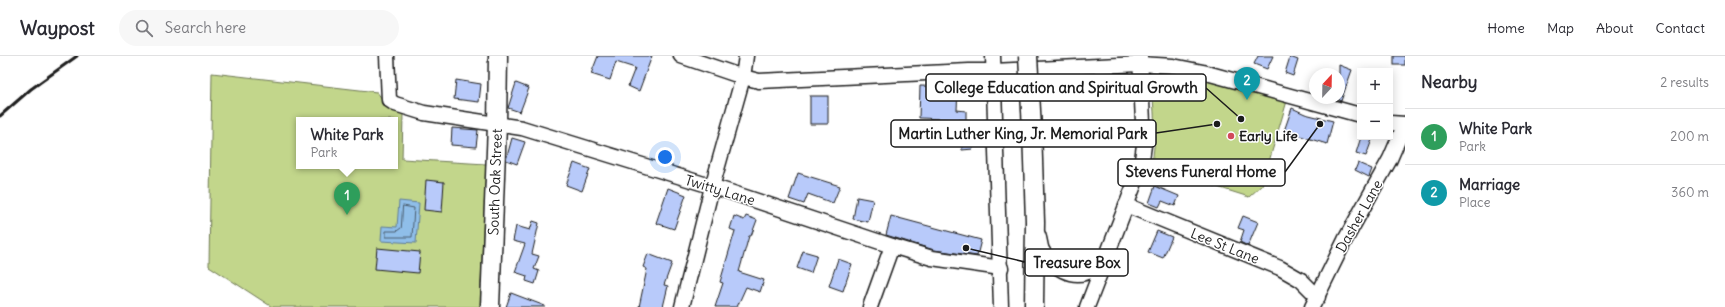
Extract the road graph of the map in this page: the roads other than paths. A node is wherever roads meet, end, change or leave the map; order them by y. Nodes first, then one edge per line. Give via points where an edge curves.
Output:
1 (387, 56) edge
2 (498, 56) edge
3 (681, 56) edge
4 (746, 56) edge
5 (993, 56) edge
6 (1028, 56) edge
7 (1140, 60) edge
8 (1183, 62) edge
9 (994, 71) junction
10 (743, 77) junction
11 (1357, 114) edge
12 (1393, 123) edge
13 (1405, 124) edge
14 (497, 125) junction
15 (712, 187) junction
16 (1126, 205) junction
17 (1035, 222) junction
18 (892, 246) junction
19 (1104, 260) junction
20 (1000, 268) junction
21 (1315, 302) edge
22 (490, 307) edge
23 (682, 307) edge
24 (870, 307) edge
25 (1002, 307) edge
26 (1034, 307) edge
27 (1087, 307) edge

1 - 14 street, Twitty Lane via 389,100 395,104 424,113
2 - 14 main road, South Oak Street
3 - 10 street
4 - 10 street
5 - 9 street
6 - 17 main road, bridge
7 - 8 street
7 - 9 street
7 - 16 street via 1144,144 1141,167
8 - 11 street via 1203,72
9 - 10 street via 970,70 759,81
9 - 20 street
10 - 15 street
12 - 13 street
13 - 21 street, Dasher Lane via 1390,160 1345,240
14 - 15 street, Twitty Lane via 522,128
14 - 22 main road, South Oak Street
15 - 18 street, Twitty Lane
15 - 23 street
16 - 19 street
16 - 21 street, Lee St Lane via 1280,268 1301,280
17 - 19 street via 1042,249 1052,264 1059,269 1076,274 1084,273
17 - 26 main road
18 - 20 street, Twitty Lane via 932,258
18 - 24 street
19 - 27 street
20 - 25 street

